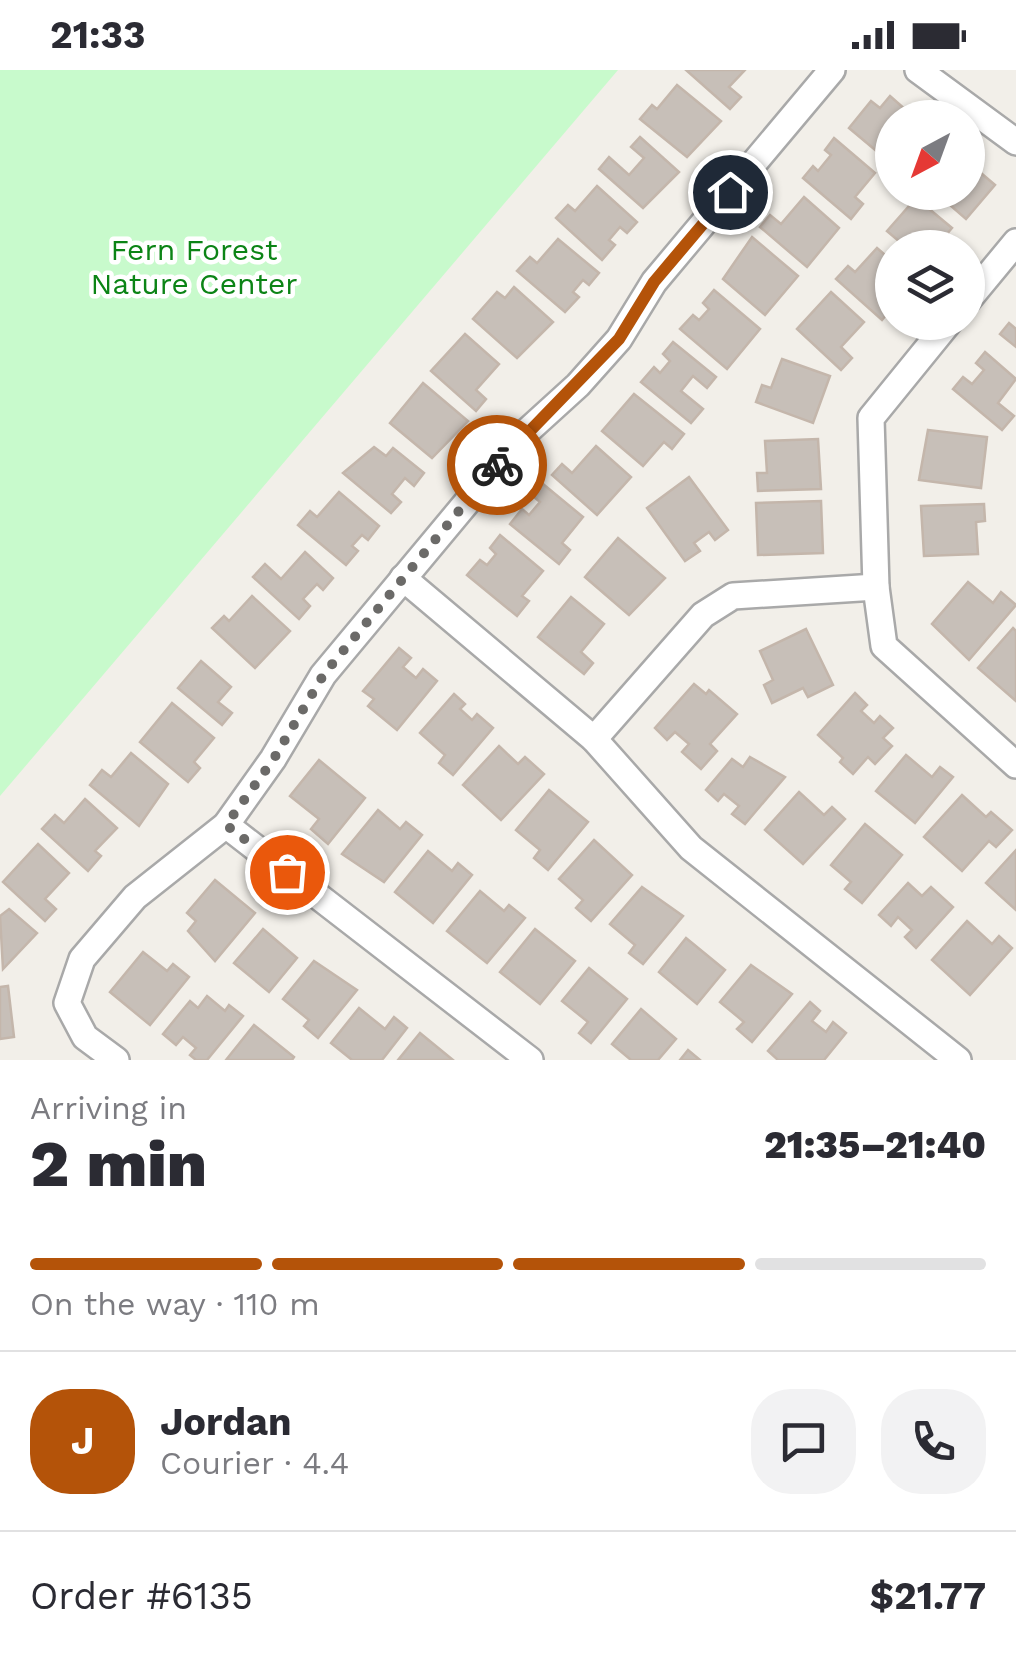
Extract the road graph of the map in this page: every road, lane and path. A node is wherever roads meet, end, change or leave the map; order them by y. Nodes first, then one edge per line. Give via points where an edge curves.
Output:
1 (832, 70) edge
2 (918, 70) edge
3 (1016, 142) edge
4 (1016, 242) edge
5 (985, 279) edge
6 (934, 340) edge
7 (403, 578) junction
8 (876, 587) junction
9 (594, 739) junction
10 (1016, 765) edge
11 (226, 825) junction
12 (116, 1060) edge
13 (530, 1060) edge
14 (958, 1060) edge

1 - 7 street via 654,282 619,339 523,434
2 - 3 street
4 - 5 street
6 - 8 street via 871,418
7 - 9 street
7 - 11 street via 324,674
8 - 9 street via 732,596 703,615
8 - 10 street via 884,646
9 - 14 street via 691,848
11 - 12 street via 135,897 82,959 67,1003 85,1037
11 - 13 street

